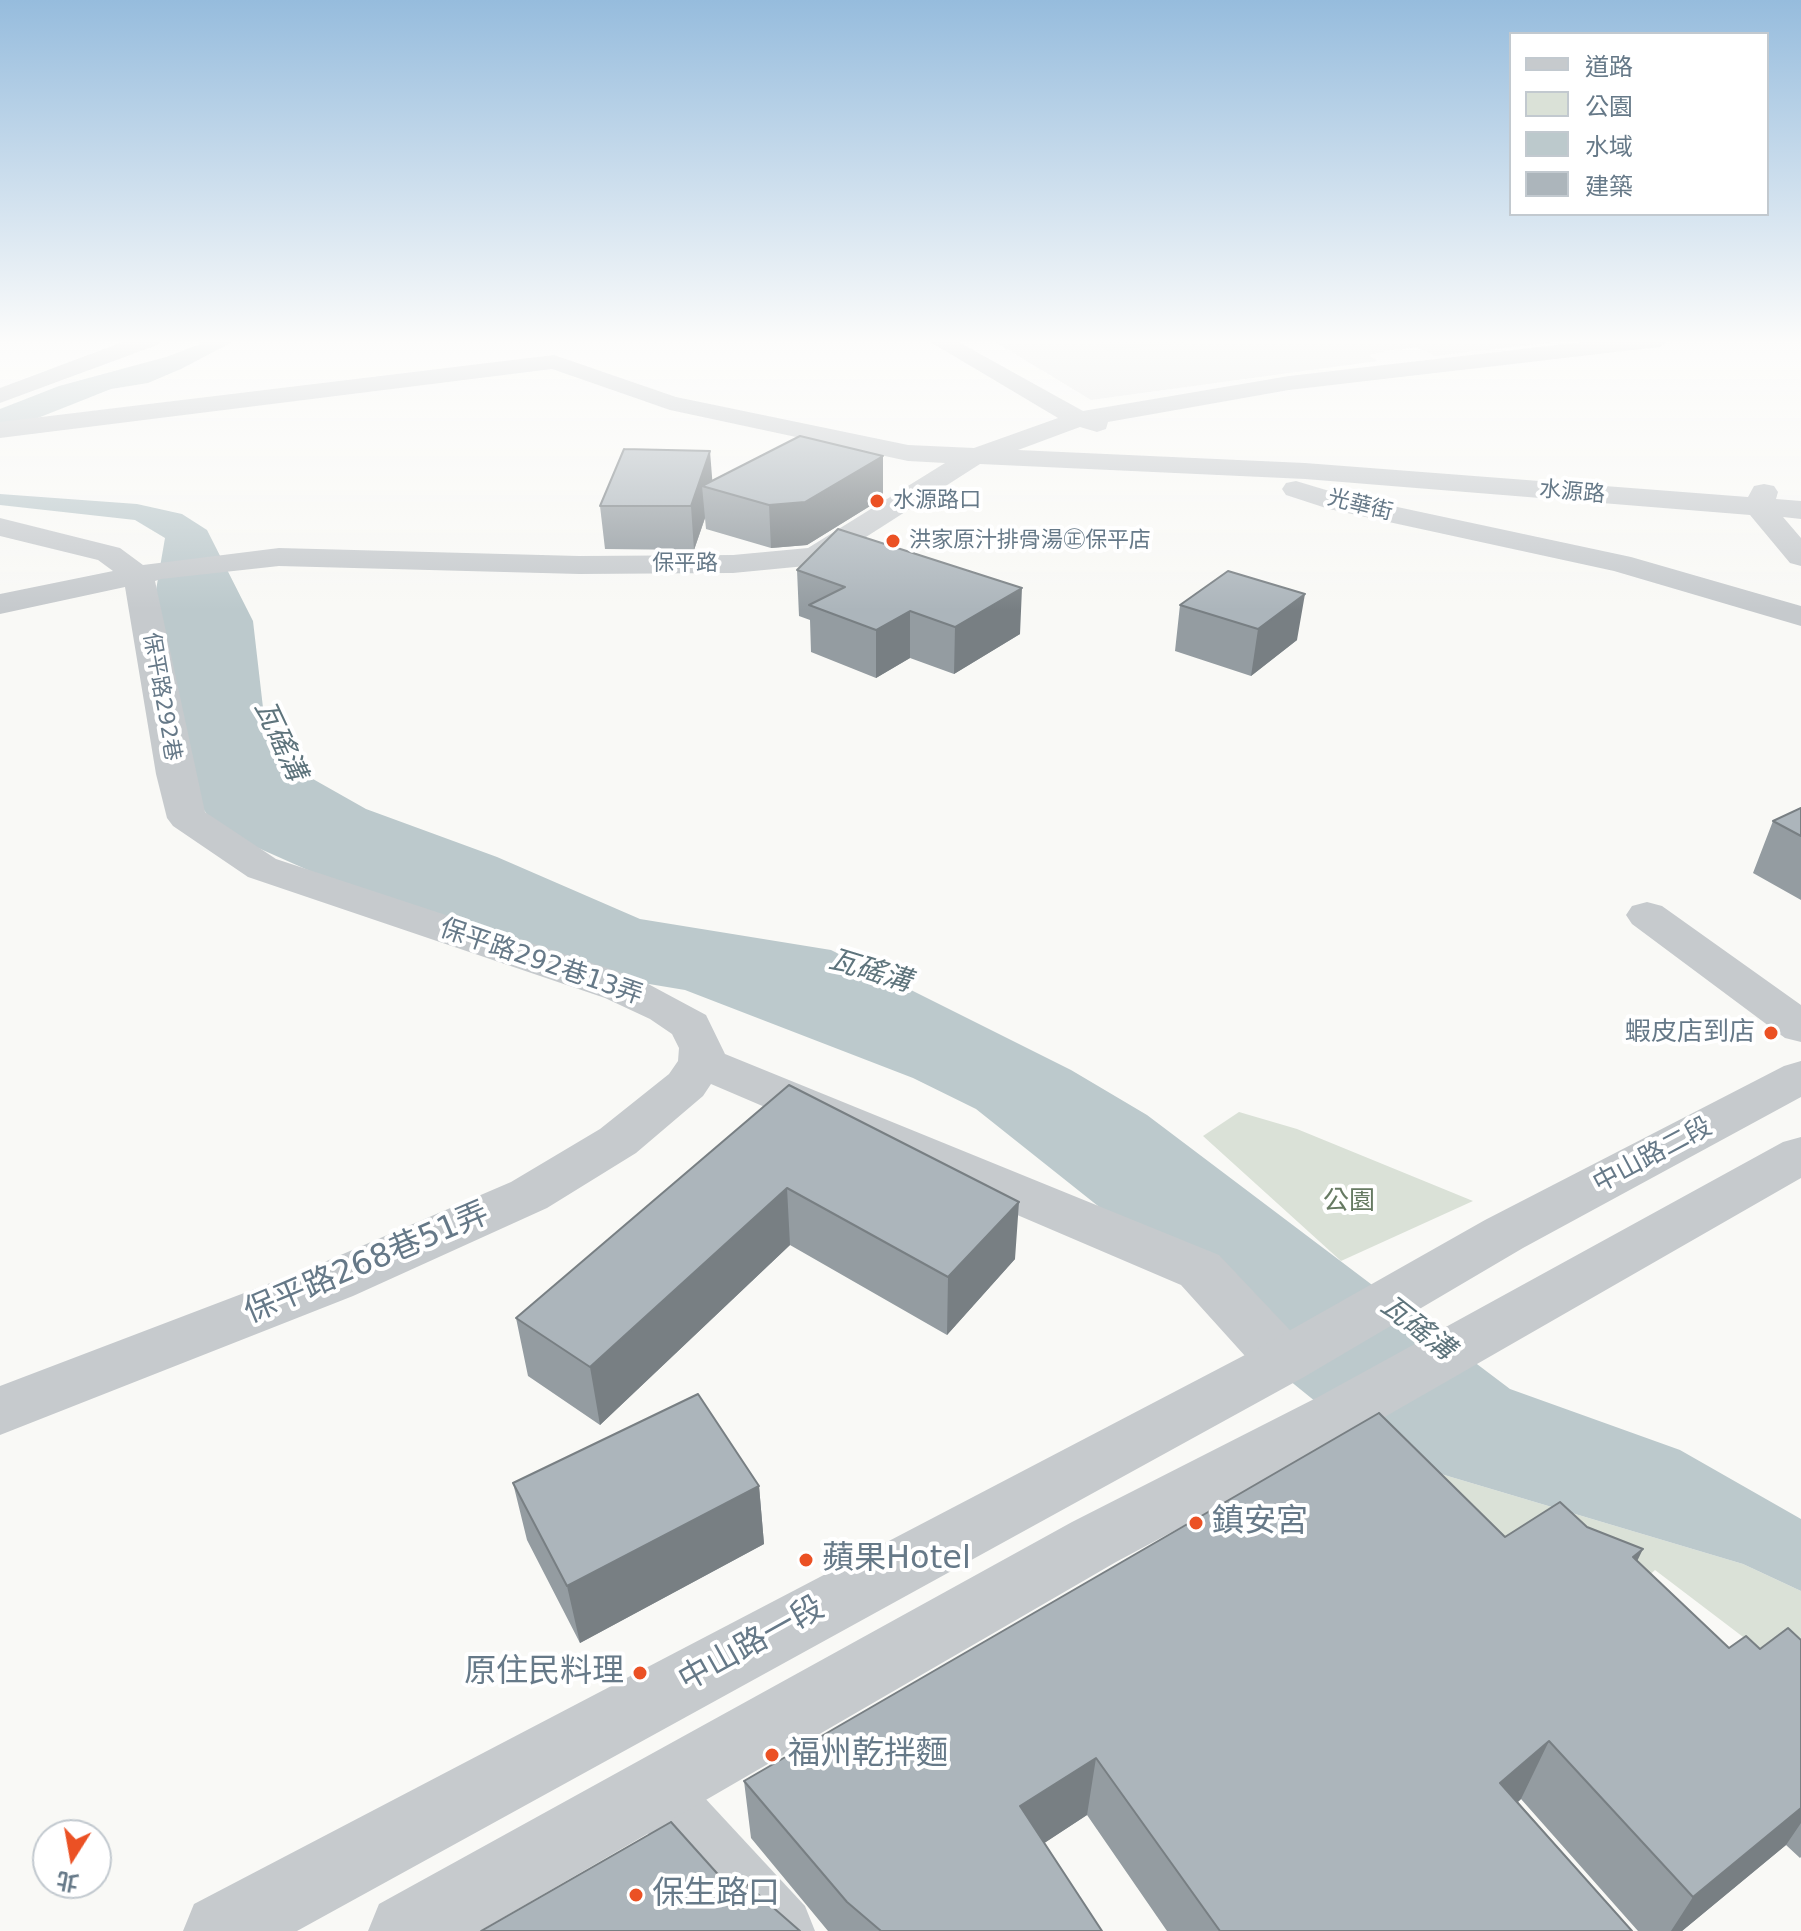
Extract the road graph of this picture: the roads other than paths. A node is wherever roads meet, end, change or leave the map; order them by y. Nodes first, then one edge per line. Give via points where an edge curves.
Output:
1 (799, 430) edge
2 (1048, 430) edge
3 (1114, 430) edge
4 (971, 458) junction
5 (1241, 470) junction
6 (1769, 479) dead end
7 (1759, 507) junction
8 (1801, 510) edge
9 (0, 527) edge
10 (1801, 557) edge
11 (150, 572) junction
12 (0, 604) edge
13 (1801, 616) edge
14 (187, 818) joint
15 (1647, 915) dead end
16 (1801, 1027) edge
17 (702, 1062) junction
18 (1801, 1077) edge
19 (1801, 1155) edge
20 (1284, 1361) junction
21 (0, 1411) edge
22 (654, 1791) junction
23 (221, 1931) edge
24 (406, 1931) edge
25 (780, 1931) edge

1 - 4 street, 水源路 via 908,453
2 - 4 street, 保平路
3 - 5 street, 光華街
4 - 5 street, 水源路
4 - 11 street, 保平路 via 816,556 733,564 256,559
5 - 7 street, 水源路
5 - 13 street, 光華街 via 1339,503 1620,563
6 - 7 street
7 - 8 street, 水源路
7 - 10 street
9 - 11 street via 109,554
11 - 12 street
11 - 14 street, 保平路292巷 via 175,774
14 - 17 street, 保平路292巷13弄 via 262,868 621,988 666,1009 690,1025 702,1048
15 - 16 street
17 - 20 street via 1200,1270
17 - 21 street, 保平路268巷51弄 via 686,1085 618,1141 529,1195 334,1281
18 - 20 street, 中山路二段 via 1504,1234
19 - 22 street via 1341,1413 1094,1542
20 - 23 street, 中山路一段
22 - 24 street
22 - 25 street

